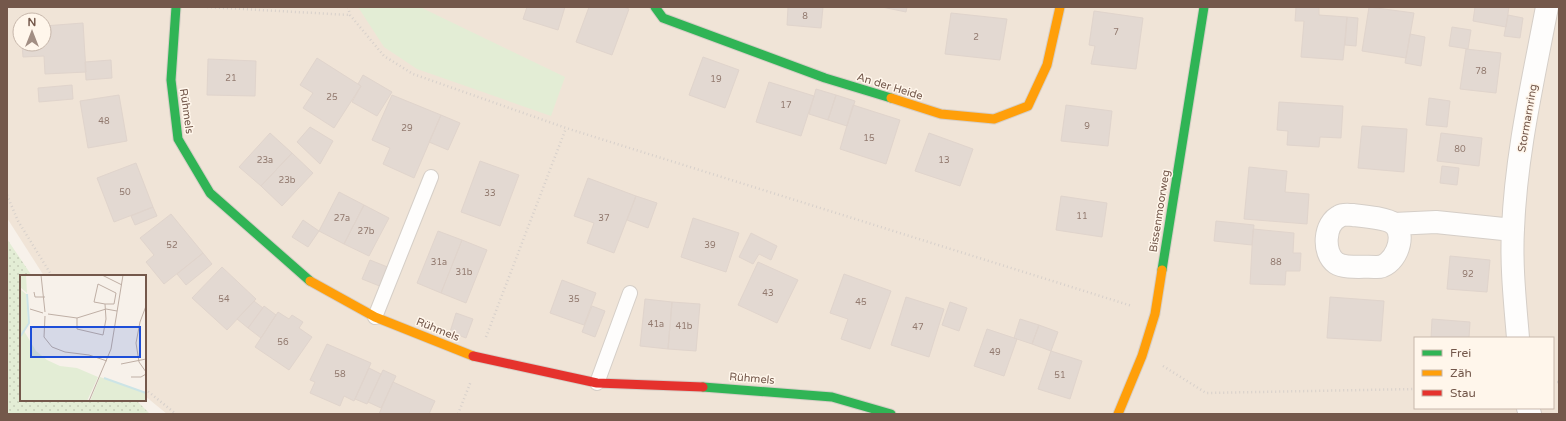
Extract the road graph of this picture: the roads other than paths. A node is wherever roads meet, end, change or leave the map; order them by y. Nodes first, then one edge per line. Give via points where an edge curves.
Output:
1 (176, 7) edge
2 (655, 7) edge
3 (1060, 7) edge
4 (1204, 7) edge
5 (1547, 7) edge
6 (431, 177) dead end
7 (1394, 224) dead end
8 (1513, 230) junction
9 (630, 293) dead end
10 (375, 317) junction
11 (1518, 337) edge
12 (597, 383) junction
13 (849, 408) edge
14 (891, 414) edge
15 (1118, 414) edge

1 - 10 street, Rühmels via 171,80 178,139 210,193 305,278
2 - 3 street, An der Heide via 663,18 825,78 941,114 994,119 1028,106 1048,65
4 - 15 street, Bissenmoorweg via 1155,314 1142,356
5 - 8 street, Stormarnring via 1518,167
6 - 10 lane
7 - 8 street via 1436,222
8 - 11 street, Stormarnring
9 - 12 lane
10 - 12 street, Rühmels via 480,359
12 - 13 street, Rühmels via 729,388 832,397
13 - 14 street, Rühmels

